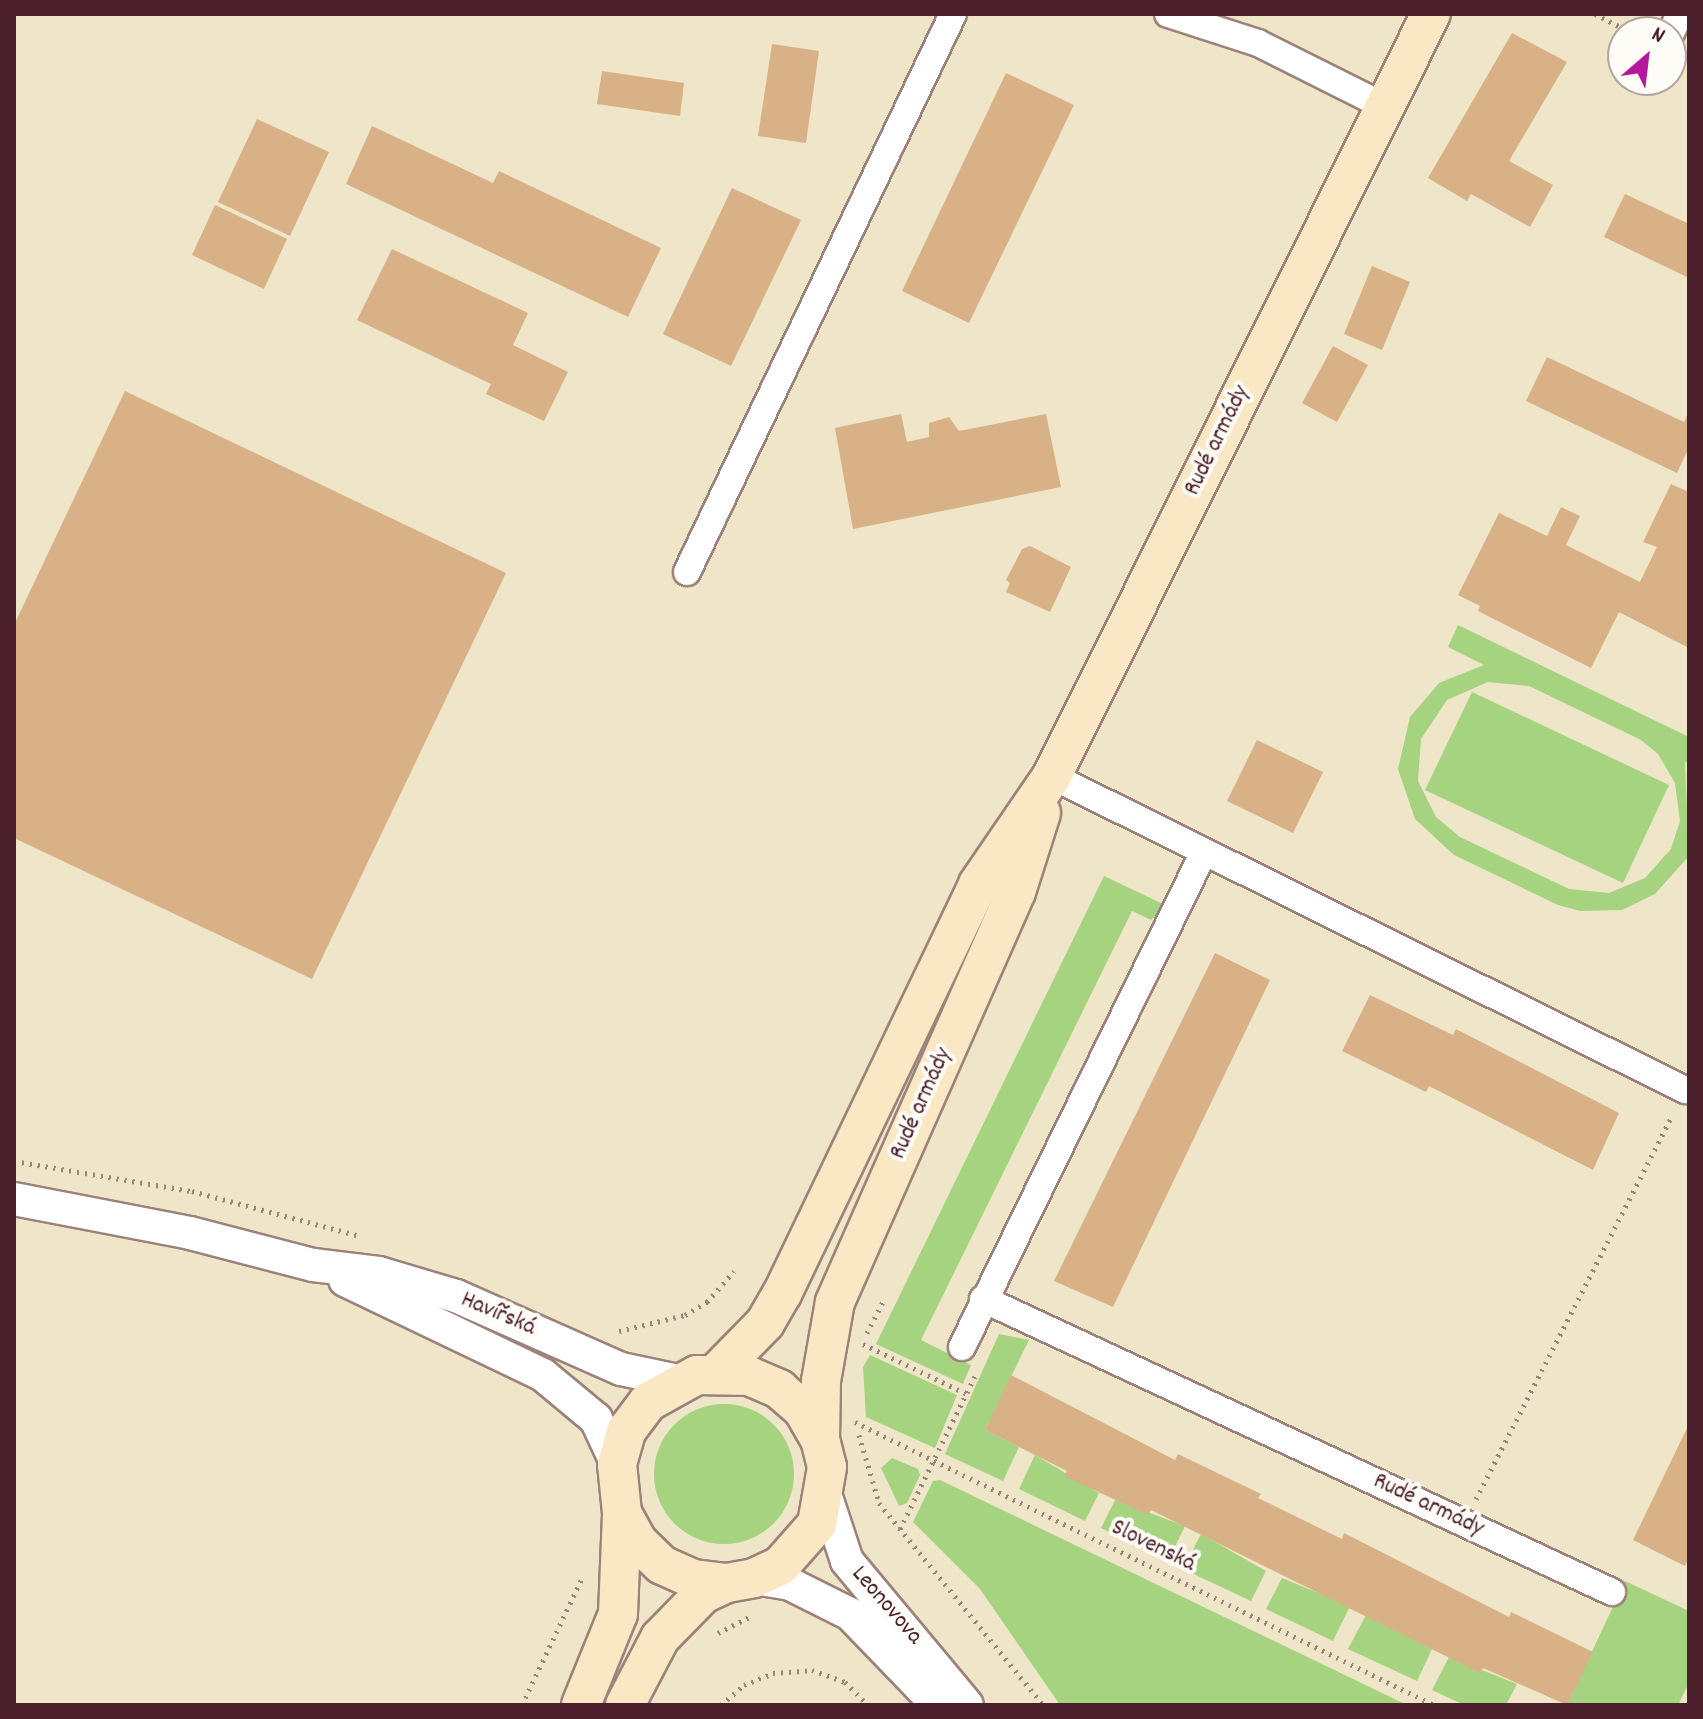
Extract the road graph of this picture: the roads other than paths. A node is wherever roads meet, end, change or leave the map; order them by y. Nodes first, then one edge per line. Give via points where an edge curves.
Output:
1 (953, 14) edge
2 (1168, 14) edge
3 (1431, 14) edge
4 (1197, 17) edge
5 (1384, 106) junction
6 (687, 572) dead end
7 (1052, 776) junction
8 (1204, 852) junction
9 (1685, 1090) road end
10 (14, 1199) edge
11 (313, 1265) junction
12 (983, 1299) junction
13 (962, 1347) road end
14 (717, 1372) junction
15 (678, 1381) junction
16 (820, 1439) junction
17 (617, 1464) junction
18 (826, 1497) junction
19 (622, 1513) junction
20 (740, 1581) junction
21 (1612, 1592) dead end
22 (581, 1705) edge
23 (625, 1705) edge
24 (938, 1705) edge
25 (967, 1705) edge

1 - 6 street
2 - 4 street
3 - 5 main road, Rudé armády
4 - 5 street
5 - 7 main road, Rudé armády
7 - 8 street
7 - 14 main road, Rudé armády via 978,884 771,1313
7 - 16 main road, Rudé armády via 1016,892 835,1302 821,1381
8 - 9 street
8 - 12 street
10 - 11 street, Havířská via 190,1233
11 - 15 street, Havířská via 379,1273 456,1296 582,1354
11 - 17 street, Havířská via 543,1375 596,1419
12 - 13 street
12 - 21 street, Rudé armády
14 - 15 main road, Rudé armády
14 - 16 main road, Rudé armády via 749,1376 779,1389 803,1410
15 - 17 main road, Rudé armády via 648,1402 627,1430
16 - 18 main road, Rudé armády via 827,1467
17 - 19 main road, Rudé armády
18 - 20 main road, Rudé armády via 801,1547
18 - 25 street, Leonovova via 847,1561
19 - 20 main road, Rudé armády via 638,1542 662,1565 694,1579
19 - 22 main road, Rudé armády via 618,1614
20 - 23 main road, Rudé armády via 703,1594 660,1638
20 - 24 street, Leonovova via 790,1584 850,1614

